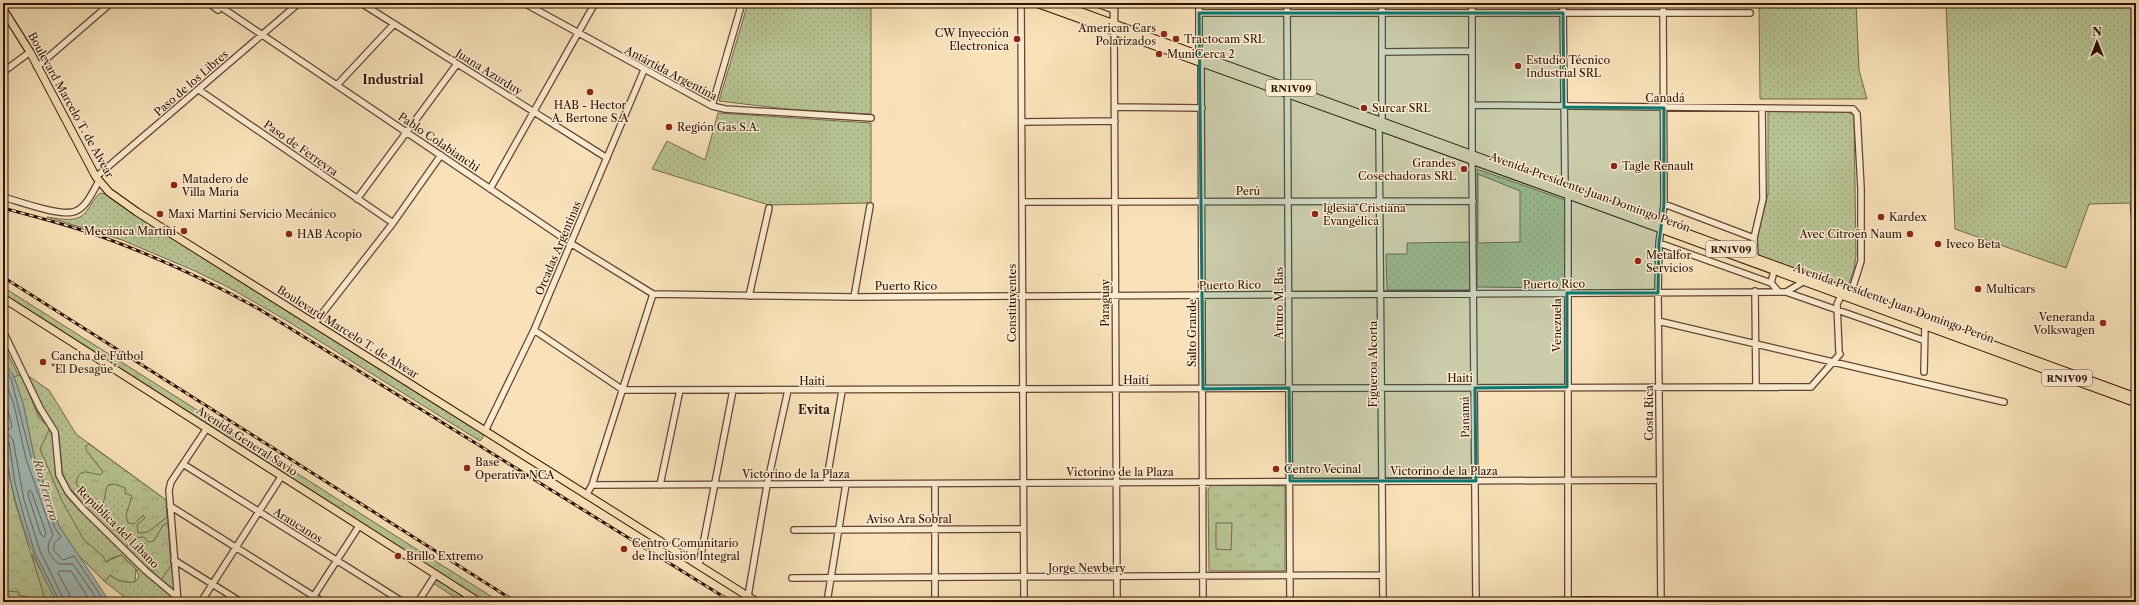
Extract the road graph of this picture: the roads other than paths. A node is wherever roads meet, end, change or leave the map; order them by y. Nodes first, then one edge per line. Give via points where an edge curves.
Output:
1 (111, 3) edge
2 (209, 3) edge
3 (215, 3) edge
4 (299, 3) edge
5 (361, 3) edge
6 (524, 3) edge
7 (595, 3) edge
8 (742, 3) edge
9 (1021, 3) edge
10 (1036, 3) edge
11 (1057, 3) edge
12 (1095, 3) edge
13 (1199, 3) edge
14 (1287, 3) edge
15 (1382, 3) edge
16 (1472, 3) edge
17 (1563, 3) edge
18 (1663, 3) edge
19 (1114, 6) edge
20 (3, 9) edge
21 (1750, 12) dead end
22 (1199, 13) junction
23 (1287, 13) junction
24 (1382, 13) junction
25 (1472, 13) junction
26 (1563, 13) junction
27 (1663, 13) junction
28 (394, 24) junction
29 (1114, 28) junction
30 (252, 32) dead end
31 (262, 34) junction
32 (577, 34) junction
33 (1472, 51) junction
34 (30, 52) junction
35 (1382, 52) junction
36 (1199, 55) junction
37 (457, 64) junction
38 (1201, 64) junction
39 (37, 67) junction
40 (644, 70) junction
41 (3, 72) edge
42 (337, 85) junction
43 (199, 90) junction
44 (1288, 90) junction
45 (1472, 105) junction
46 (712, 106) junction
47 (1564, 106) junction
48 (1115, 107) junction
49 (1202, 108) junction
50 (1664, 108) junction
51 (1762, 108) junction
52 (534, 113) junction
53 (871, 118) dead end
54 (1115, 121) junction
55 (1022, 122) junction
56 (1381, 124) junction
57 (406, 132) junction
58 (441, 155) junction
59 (1472, 157) junction
60 (607, 158) junction
61 (98, 179) junction
62 (1565, 187) junction
63 (490, 189) junction
64 (1568, 194) junction
65 (3, 197) edge
66 (356, 199) junction
67 (1202, 201) junction
68 (1289, 201) junction
69 (1381, 201) junction
70 (1473, 201) junction
71 (1022, 202) junction
72 (1115, 202) junction
73 (1664, 204) junction
74 (870, 206) dead end
75 (769, 208) dead end
76 (393, 223) junction
77 (1661, 226) junction
78 (1754, 238) junction
79 (1659, 243) junction
80 (572, 244) junction
81 (1754, 258) junction
82 (1774, 271) junction
83 (1803, 282) junction
84 (1771, 283) junction
85 (1755, 291) junction
86 (1778, 292) junction
87 (1786, 292) junction
88 (1658, 293) junction
89 (1851, 293) junction
90 (653, 294) junction
91 (1289, 294) junction
92 (1474, 294) junction
93 (1567, 294) junction
94 (1202, 295) junction
95 (1382, 295) junction
96 (749, 296) junction
97 (1022, 296) junction
98 (1116, 296) junction
99 (1841, 296) junction
100 (854, 297) junction
101 (3, 298) edge
102 (1837, 310) junction
103 (1658, 321) junction
104 (314, 324) junction
105 (1925, 326) junction
106 (534, 330) junction
107 (3, 331) edge
108 (1923, 340) junction
109 (1756, 344) junction
110 (1831, 362) junction
111 (1924, 372) dead end
112 (1568, 387) junction
113 (1659, 387) junction
114 (1756, 387) junction
115 (1289, 388) junction
116 (1475, 388) junction
117 (1202, 389) junction
118 (1383, 389) junction
119 (623, 390) junction
120 (680, 390) junction
121 (733, 390) junction
122 (788, 390) junction
123 (1023, 390) junction
124 (1116, 390) junction
125 (842, 391) junction
126 (2136, 397) edge
127 (2004, 402) dead end
128 (2136, 403) edge
129 (207, 428) junction
130 (485, 431) junction
131 (183, 464) junction
132 (281, 477) junction
133 (1659, 480) junction
134 (1290, 481) junction
135 (1476, 481) junction
136 (1569, 481) junction
137 (1203, 482) junction
138 (1382, 482) junction
139 (1023, 483) junction
140 (1116, 483) junction
141 (826, 484) junction
142 (846, 484) junction
143 (935, 484) junction
144 (592, 485) junction
145 (660, 485) junction
146 (714, 485) junction
147 (767, 485) junction
148 (587, 494) junction
149 (170, 506) junction
150 (259, 512) junction
151 (359, 526) junction
152 (935, 529) junction
153 (1023, 529) junction
154 (794, 530) dead end
155 (840, 530) junction
156 (236, 547) junction
157 (174, 560) junction
158 (337, 561) junction
159 (699, 565) junction
160 (436, 574) junction
161 (1203, 576) junction
162 (1290, 576) junction
163 (1383, 576) junction
164 (792, 578) dead end
165 (831, 578) junction
166 (935, 578) junction
167 (1024, 578) junction
168 (1117, 578) junction
169 (213, 584) junction
170 (314, 596) junction
171 (748, 596) junction
172 (178, 599) edge
173 (1568, 600) junction
174 (1384, 601) edge
175 (1584, 601) edge
176 (1661, 601) edge
177 (1724, 601) dead end
178 (201, 602) edge
179 (241, 602) edge
180 (310, 602) edge
181 (323, 602) edge
182 (403, 602) edge
183 (418, 602) edge
184 (480, 602) edge
185 (757, 602) edge
186 (827, 602) edge
187 (936, 602) edge
188 (1024, 602) edge
189 (1117, 602) edge
190 (1203, 602) edge
191 (1290, 602) edge
192 (1476, 602) edge
193 (1492, 602) edge
194 (1509, 602) edge

1 - 39 street
2 - 30 street
3 - 31 street, Pablo Colabianchi
4 - 31 street, Paso de los Libres
5 - 28 street, Juana Azurduy
6 - 32 street, Antártida Argentina
7 - 32 street
8 - 46 street
9 - 55 street, Constituyentes
10 - 29 main road, Avenida Presidente Juan Domingo Perón / RN1V09
11 - 29 main road, Avenida Presidente Juan Domingo Perón / RN1V09
12 - 19 street
13 - 22 street
14 - 23 street, Arturo M. Bas
15 - 24 street, Figueroa Alcorta
16 - 25 street, Panamá
17 - 26 street, Venezuela
18 - 27 street
19 - 29 main road, Paraguay
20 - 34 main road, Boulevard Marcelo T. de Alvear
21 - 27 street
22 - 23 street
22 - 36 street
23 - 24 street
23 - 44 street, Arturo M. Bas
24 - 25 street
24 - 35 street, Figueroa Alcorta
25 - 26 street
25 - 33 street, Panamá
26 - 27 street
26 - 47 street, Venezuela
27 - 50 street
28 - 37 street, Juana Azurduy
28 - 42 street
29 - 36 main road, Avenida Presidente Juan Domingo Perón / RN1V09
29 - 38 main road, Avenida Presidente Juan Domingo Perón / RN1V09
29 - 48 street, Paraguay
31 - 42 street, Pablo Colabianchi
31 - 43 street, Paso de los Libres
32 - 40 street, Antártida Argentina
32 - 52 street
33 - 35 street
33 - 45 street, Panamá
34 - 39 main road, Boulevard Marcelo T. de Alvear
34 - 41 street
35 - 56 street, Figueroa Alcorta
36 - 44 main road, Avenida Presidente Juan Domingo Perón / RN1V09
37 - 52 street, Juana Azurduy
37 - 57 street
38 - 44 main road, Avenida Presidente Juan Domingo Perón / RN1V09
38 - 49 street, Salto Grande
39 - 61 main road, Boulevard Marcelo T. de Alvear
40 - 46 street, Antártida Argentina
40 - 60 street, Orcadas Argentinas
42 - 57 street, Pablo Colabianchi
43 - 61 street, Paso de los Libres
43 - 66 street, Paso de Ferreyra
44 - 56 main road, Avenida Presidente Juan Domingo Perón / RN1V09
44 - 68 street, Arturo M. Bas
45 - 47 street, Canadá
45 - 59 street, Panamá
46 - 53 street, Antártida Argentina via 725,109
47 - 50 street, Canadá
47 - 62 street, Venezuela
48 - 49 street
48 - 54 street, Paraguay
49 - 67 street, Salto Grande
50 - 51 street, Canadá
50 - 73 street
51 - 78 street via 1763,199
51 - 89 street, Canadá via 1850,108 1856,111 1861,188 1861,261
52 - 60 street, Juana Azurduy
52 - 63 street
54 - 55 street
54 - 72 street, Paraguay
55 - 71 street, Constituyentes
56 - 59 main road, Avenida Presidente Juan Domingo Perón / RN1V09
56 - 69 street, Figueroa Alcorta
57 - 58 street, Pablo Colabianchi
57 - 66 street
58 - 63 street, Pablo Colabianchi
58 - 76 street
59 - 62 main road, Avenida Presidente Juan Domingo Perón / RN1V09
59 - 64 main road, Avenida Presidente Juan Domingo Perón / RN1V09
59 - 70 street, Panamá
60 - 80 street, Orcadas Argentinas
61 - 65 street, Paso de los Libres via 80,209 70,213 56,212
61 - 104 main road, Boulevard Marcelo T. de Alvear via 109,192 137,212
62 - 64 street, Venezuela
62 - 77 main road, Avenida Presidente Juan Domingo Perón / RN1V09
63 - 80 street, Pablo Colabianchi
64 - 77 main road, Avenida Presidente Juan Domingo Perón / RN1V09
64 - 93 street, Venezuela
66 - 76 street, Paso de Ferreyra
67 - 68 street, Perú
67 - 72 street, Perú
67 - 94 street, Salto Grande
68 - 69 street, Perú
68 - 91 street, Arturo M. Bas
69 - 70 street, Perú
69 - 95 street, Figueroa Alcorta
70 - 92 street, Panamá
71 - 72 street, Perú
71 - 97 street, Constituyentes
72 - 98 street, Paraguay
73 - 77 street, Costa Rica
73 - 78 street
74 - 100 street
75 - 96 street
76 - 104 street
77 - 79 street, Costa Rica
77 - 81 main road, Avenida Presidente Juan Domingo Perón / RN1V09
77 - 82 main road, Avenida Presidente Juan Domingo Perón / RN1V09
78 - 81 street
79 - 84 street
79 - 88 street, Costa Rica
80 - 90 street, Pablo Colabianchi
80 - 106 street, Orcadas Argentinas
81 - 89 main road, Avenida Presidente Juan Domingo Perón / RN1V09
82 - 83 main road, Avenida Presidente Juan Domingo Perón / RN1V09
82 - 84 street
83 - 87 street
83 - 99 main road, Avenida Presidente Juan Domingo Perón / RN1V09
84 - 86 street
85 - 86 street, Puerto Rico
85 - 88 street, Puerto Rico
85 - 109 street
86 - 87 street, Puerto Rico
87 - 102 street
88 - 93 street, Puerto Rico
88 - 103 street, Costa Rica
89 - 126 main road, Avenida Presidente Juan Domingo Perón / RN1V09
90 - 96 street, Puerto Rico
90 - 119 street
91 - 94 street, Puerto Rico
91 - 95 street, Puerto Rico
91 - 115 street, Arturo M. Bas
92 - 93 street, Puerto Rico
92 - 95 street, Puerto Rico
92 - 116 street, Panamá
93 - 112 street, Venezuela
94 - 98 street, Puerto Rico
94 - 117 street, Salto Grande
95 - 118 street, Figueroa Alcorta
96 - 100 street, Puerto Rico
97 - 98 street, Puerto Rico
97 - 100 street, Puerto Rico
97 - 123 street, Constituyentes
98 - 124 street, Paraguay
99 - 102 street via 1836,304
99 - 105 main road, Avenida Presidente Juan Domingo Perón / RN1V09
101 - 129 main road, Avenida General Savio
102 - 108 street
102 - 110 street via 1839,353
103 - 109 street
103 - 113 street, Costa Rica
104 - 130 main road, Boulevard Marcelo T. de Alvear
105 - 108 street
105 - 128 main road, Avenida Presidente Juan Domingo Perón / RN1V09
106 - 119 street
106 - 130 street, Orcadas Argentinas
107 - 172 street, República del Líbano via 40,408 55,432 59,475 66,488 83,509
108 - 111 street
109 - 110 street
109 - 114 street
110 - 114 street, Haití via 1811,387
110 - 127 street
112 - 113 street, Haití
112 - 116 street, Haití
112 - 136 street, Venezuela
113 - 114 street, Haití
113 - 133 street, Costa Rica
115 - 117 street, Haití
115 - 118 street, Haití
115 - 134 street, Arturo M. Bas
116 - 118 street, Haití
116 - 135 street, Panamá
117 - 124 street, Haití
117 - 137 street, Salto Grande
118 - 138 street, Figueroa Alcorta
119 - 120 street, Haití
119 - 144 street
120 - 121 street, Haití
120 - 145 street
121 - 122 street, Haití
121 - 146 street
122 - 125 street, Haití
122 - 147 street
123 - 124 street, Haití
123 - 125 street, Haití
123 - 139 street, Constituyentes
124 - 140 street, Paraguay
125 - 141 street
129 - 131 street
129 - 132 main road, Avenida General Savio
130 - 148 main road, Boulevard Marcelo T. de Alvear
131 - 149 street via 171,482
131 - 150 street, Araucanos
132 - 150 street
132 - 151 main road, Avenida General Savio
133 - 136 street, Victorino de la Plaza
133 - 176 street, Costa Rica
134 - 137 street, Victorino de la Plaza
134 - 138 street, Victorino de la Plaza
134 - 162 street, Arturo M. Bas
135 - 136 street, Victorino de la Plaza
135 - 138 street, Victorino de la Plaza
135 - 192 street, Panamá
136 - 173 street, Venezuela
137 - 140 street, Victorino de la Plaza
137 - 161 street, Salto Grande
138 - 163 street, Figueroa Alcorta
139 - 140 street, Victorino de la Plaza
139 - 143 street, Victorino de la Plaza
139 - 153 street, Constituyentes
140 - 168 street, Paraguay
141 - 142 street, Victorino de la Plaza
141 - 147 street, Victorino de la Plaza
142 - 143 street, Victorino de la Plaza
142 - 155 street
143 - 152 street
144 - 145 street, Victorino de la Plaza
144 - 148 street
145 - 146 street, Victorino de la Plaza
146 - 147 street, Victorino de la Plaza
146 - 159 street
147 - 171 street
148 - 159 main road, Boulevard Marcelo T. de Alvear
149 - 156 street
149 - 157 street
150 - 156 street
150 - 158 street, Araucanos
151 - 158 street
151 - 160 main road, Avenida General Savio
152 - 153 street, Aviso Ara Sobral
152 - 155 street, Aviso Ara Sobral
152 - 166 street
153 - 167 street, Constituyentes
154 - 155 street, Aviso Ara Sobral
155 - 165 street
156 - 169 street
156 - 170 street
157 - 169 street
157 - 172 street
158 - 170 street
158 - 182 street, Araucanos
159 - 171 main road, Boulevard Marcelo T. de Alvear
160 - 183 street
160 - 184 main road, Avenida General Savio
161 - 162 street, Jorge Newbery
161 - 168 street, Jorge Newbery
161 - 190 street, Salto Grande
162 - 163 street, Jorge Newbery
162 - 191 street, Arturo M. Bas
163 - 174 street, Figueroa Alcorta
164 - 165 street, Jorge Newbery
165 - 166 street, Jorge Newbery
165 - 186 street
166 - 167 street, Jorge Newbery
166 - 187 street
167 - 168 street, Jorge Newbery
167 - 188 street, Constituyentes
168 - 189 street, Paraguay
169 - 178 street
169 - 179 street
170 - 180 street
170 - 181 street
171 - 185 main road, Boulevard Marcelo T. de Alvear
173 - 175 street
173 - 194 street
174 - 192 street
175 - 176 street
176 - 177 street
192 - 193 street

